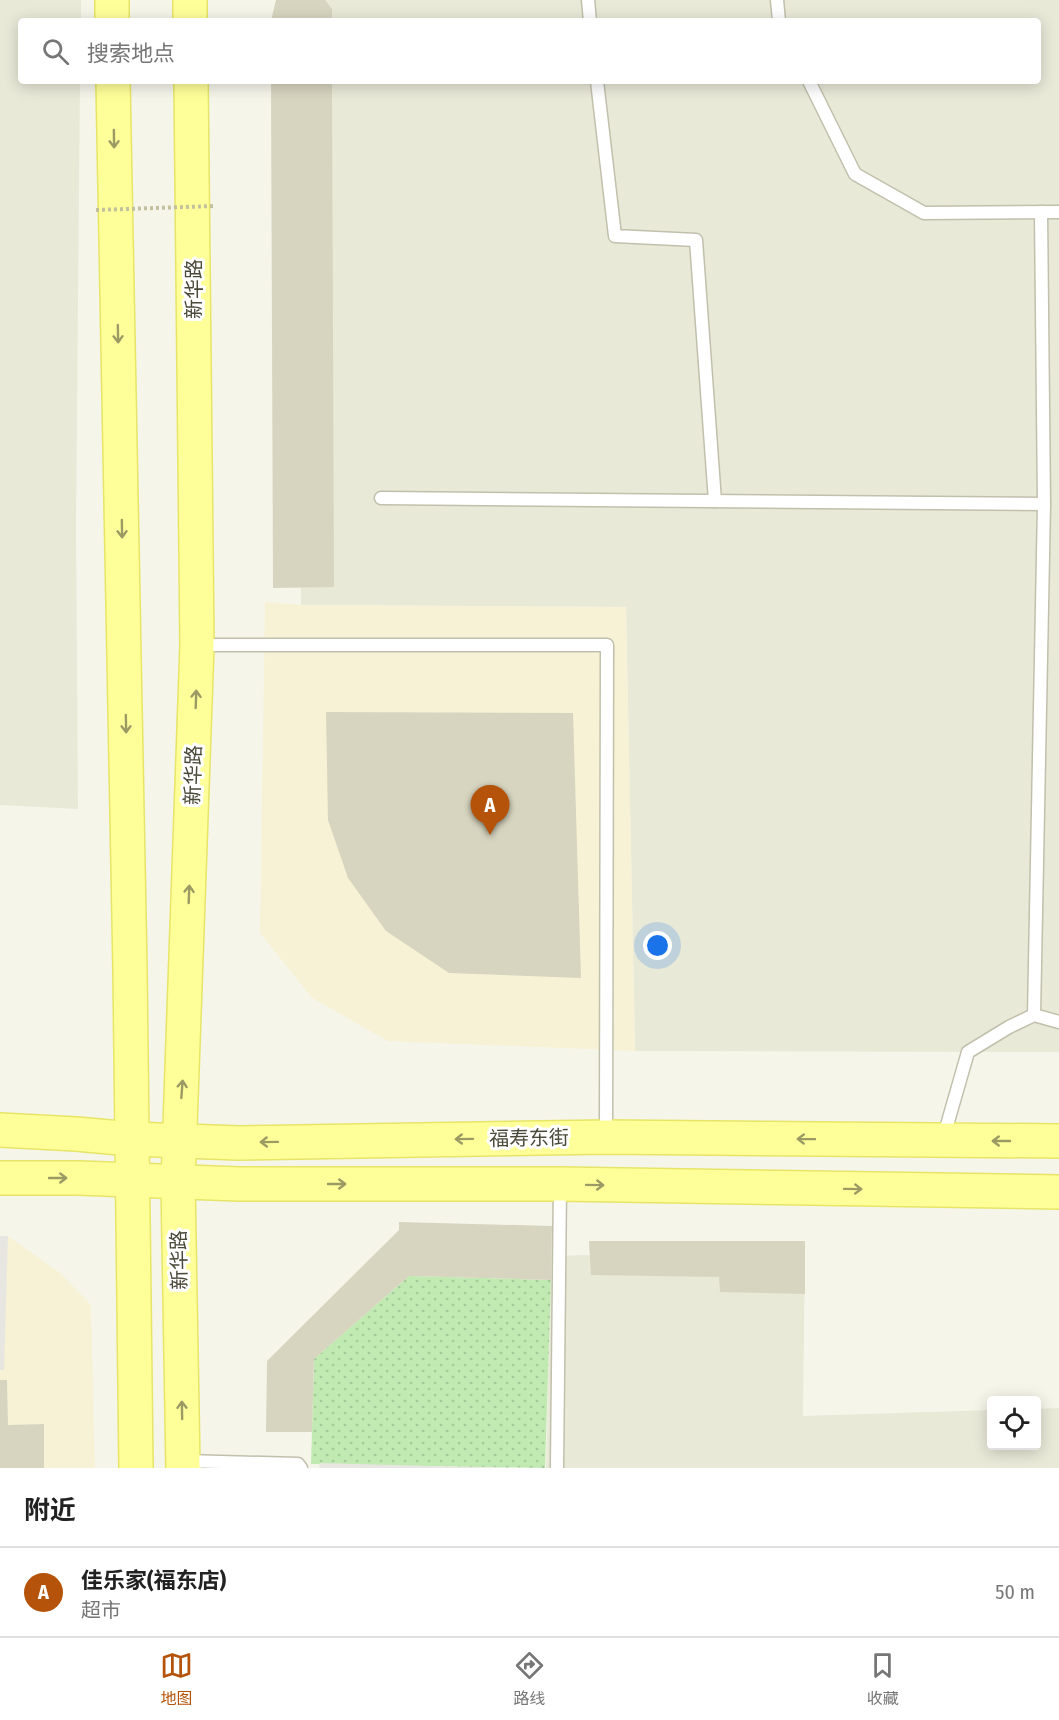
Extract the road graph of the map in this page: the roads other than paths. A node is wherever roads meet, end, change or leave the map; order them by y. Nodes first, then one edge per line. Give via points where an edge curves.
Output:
1 (112, 0) edge
2 (190, 0) edge
3 (588, 0) edge
4 (777, 0) edge
5 (112, 18) edge
6 (190, 18) edge
7 (590, 18) edge
8 (779, 18) edge
9 (113, 84) edge
10 (191, 84) edge
11 (597, 84) edge
12 (810, 84) edge
13 (1041, 212) junction
14 (1059, 212) edge
15 (381, 498) dead end
16 (715, 501) junction
17 (1044, 504) junction
18 (198, 645) junction
19 (1034, 1015) junction
20 (1059, 1022) edge
21 (0, 1130) edge
22 (606, 1137) junction
23 (132, 1139) junction
24 (178, 1140) junction
25 (943, 1140) junction
26 (1059, 1141) edge
27 (0, 1178) edge
28 (133, 1181) junction
29 (178, 1183) junction
30 (560, 1184) junction
31 (1059, 1192) edge
32 (183, 1465) edge
33 (136, 1468) edge
34 (301, 1468) edge
35 (557, 1468) edge

1 - 5 main road
2 - 6 main road
3 - 7 lane
4 - 8 lane
9 -> 23 main road
10 - 18 main road, 新华路
11 - 16 lane via 615,236 696,240
12 - 13 lane via 855,174 924,213
13 - 14 lane
13 - 17 lane
15 - 16 lane
16 - 17 lane
17 - 19 lane
18 - 22 lane via 607,645
24 -> 18 main road, 新华路
19 - 20 lane
19 - 25 lane via 968,1052
21 - 23 main road, 福寿东街
22 -> 24 main road, 福寿东街 via 237,1143
25 -> 22 main road, 福寿东街
23 - 24 main road, 福寿东街
23 - 28 main road
24 - 29 main road, 新华路
26 -> 25 main road, 福寿东街
27 -> 28 main road
28 - 29 main road
28 - 33 main road
29 -> 30 main road
32 -> 29 main road, 新华路
30 -> 31 main road
30 - 35 lane
32 - 34 lane via 298,1464

